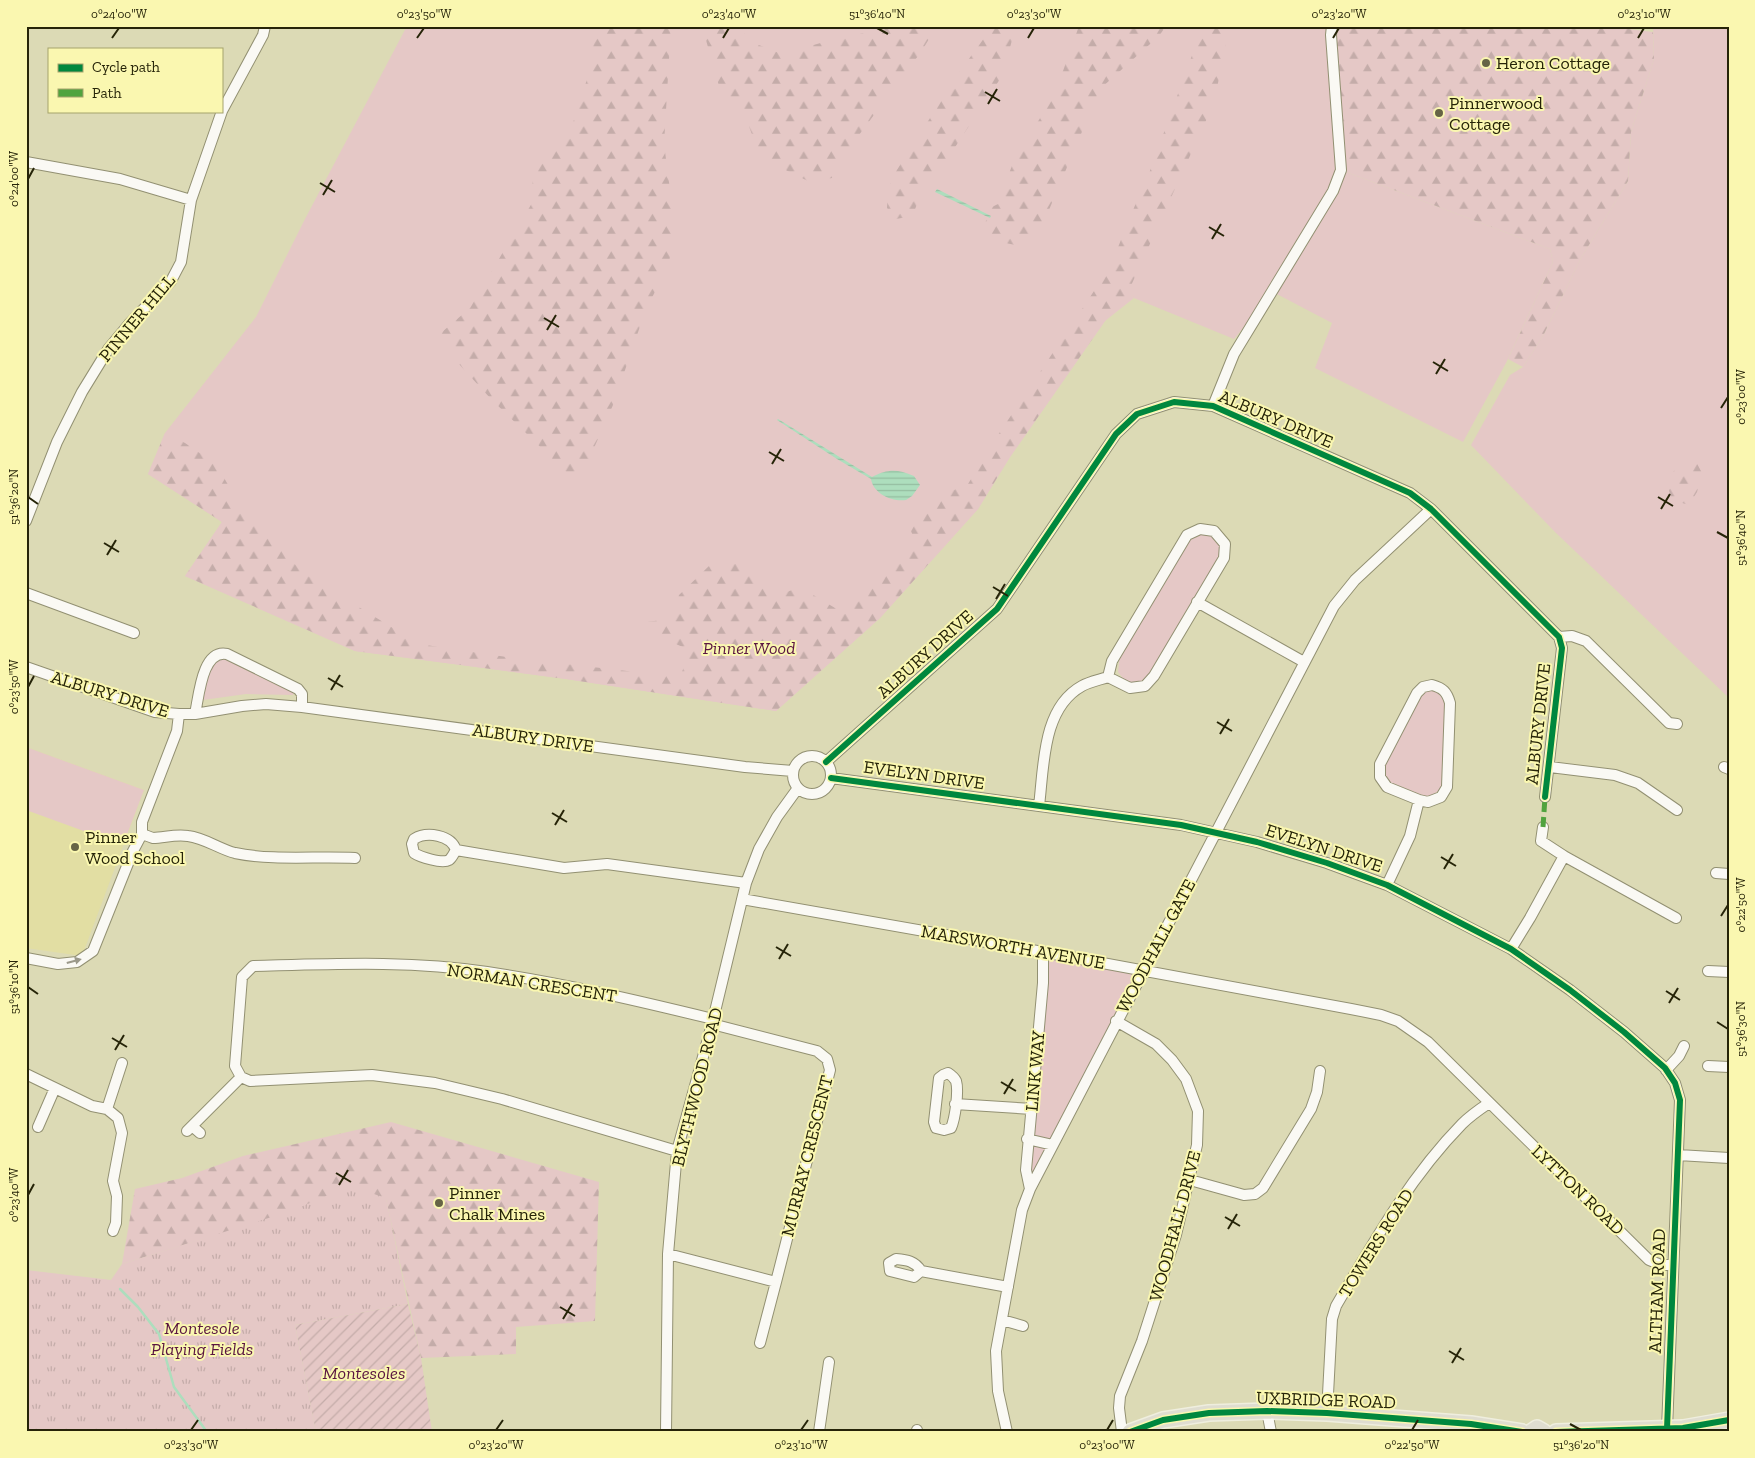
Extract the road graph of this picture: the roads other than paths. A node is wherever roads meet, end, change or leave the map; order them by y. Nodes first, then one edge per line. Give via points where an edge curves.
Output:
1 (265, 26) edge
2 (1332, 26) edge
3 (222, 111) edge
4 (222, 112) edge
5 (26, 162) edge
6 (191, 200) junction
7 (1213, 406) junction
8 (1431, 509) junction
9 (26, 521) edge
10 (26, 593) edge
11 (1197, 602) junction
12 (134, 633) dead end
13 (1560, 637) junction
14 (1304, 662) junction
15 (26, 667) edge
16 (1108, 677) junction
17 (302, 707) junction
18 (179, 714) junction
19 (195, 714) junction
20 (1677, 724) dead end
21 (826, 762) junction
22 (1550, 767) junction
23 (793, 772) junction
24 (831, 778) junction
25 (798, 788) junction
26 (1545, 797) dead end
27 (1419, 800) junction
28 (1039, 806) junction
29 (1677, 810) dead end
30 (1542, 827) dead end
31 (1215, 832) junction
32 (142, 834) junction
33 (456, 850) dead end
34 (1564, 856) junction
35 (355, 858) dead end
36 (1716, 873) dead end
37 (1729, 874) edge
38 (746, 883) junction
39 (1387, 885) junction
40 (742, 899) junction
41 (1676, 918) dead end
42 (1510, 949) junction
43 (1043, 952) junction
44 (26, 958) edge
45 (1144, 970) junction
46 (1708, 971) dead end
47 (1729, 972) edge
48 (713, 1021) junction
49 (1116, 1022) junction
50 (1684, 1046) dead end
51 (122, 1063) dead end
52 (1708, 1066) dead end
53 (1729, 1067) edge
54 (1666, 1070) junction
55 (1320, 1071) dead end
56 (26, 1074) edge
57 (241, 1077) junction
58 (55, 1088) junction
59 (1489, 1102) junction
60 (955, 1104) junction
61 (107, 1109) junction
62 (1032, 1109) junction
63 (38, 1127) dead end
64 (193, 1130) dead end
65 (1028, 1138) junction
66 (1053, 1145) junction
67 (677, 1151) junction
68 (1678, 1155) junction
69 (1729, 1158) edge
70 (1190, 1180) junction
71 (1030, 1189) junction
72 (113, 1231) dead end
73 (668, 1254) junction
74 (1673, 1266) junction
75 (922, 1271) dead end
76 (776, 1282) junction
77 (1008, 1287) junction
78 (1002, 1320) junction
79 (1023, 1326) dead end
80 (760, 1343) dead end
81 (829, 1362) dead end
82 (1267, 1411) junction
83 (1327, 1413) junction
84 (1729, 1420) edge
85 (1667, 1429) junction
86 (1684, 1430) edge
87 (666, 1432) edge
88 (818, 1432) edge
89 (1007, 1432) edge
90 (1122, 1432) edge
91 (1130, 1432) edge
92 (1271, 1432) edge
93 (1522, 1432) edge
94 (1531, 1432) edge
95 (1544, 1432) edge
96 (1556, 1432) edge

1 - 3 street, PINNER HILL
2 - 7 street via 1341,170 1333,191 1234,354
4 - 6 street, PINNER HILL
5 - 6 street via 120,179
6 - 9 street, PINNER HILL via 178,268 171,281 108,348 57,442
7 - 8 street, ALBURY DRIVE via 1410,493
7 - 21 street, ALBURY DRIVE via 1174,402 1136,414 1116,434 997,609
8 - 13 street, ALBURY DRIVE
8 - 14 street, WOODHALL GATE via 1354,580 1334,606
10 - 12 street
11 - 14 street
11 - 16 street via 1145,686 1130,688
11 - 16 street via 1224,558 1225,544 1214,531 1200,529 1187,536 1112,661
13 - 20 street via 1572,636 1586,641 1669,723
13 - 22 street, ALBURY DRIVE via 1562,648
14 - 31 street, WOODHALL GATE
15 - 18 street, ALBURY DRIVE via 156,712
16 - 28 street via 1082,686 1061,704 1049,728
17 - 19 street, ALBURY DRIVE via 266,704
17 - 19 street, ALBURY DRIVE via 302,694 298,689 221,653 206,665
17 - 23 street, ALBURY DRIVE
18 - 19 street, ALBURY DRIVE
18 - 32 street via 177,731 142,822
21 - 23 street via 815,756 804,758
21 - 24 street
22 - 26 street, ALBURY DRIVE
22 - 29 street via 1616,775 1638,783
23 - 25 street
24 - 25 street via 829,785 820,793 808,794
24 - 28 street, EVELYN DRIVE
25 - 38 street, BLYTHWOOD ROAD via 776,817
27 - 27 street via 1387,787 1380,777 1380,764 1417,693 1432,685 1442,688 1450,703 1447,787 1441,797 1428,802
27 - 39 street via 1410,836
28 - 31 street, EVELYN DRIVE
30 - 34 street via 1541,841
31 - 39 street, EVELYN DRIVE via 1327,863
31 - 45 street, WOODHALL GATE
32 - 35 street via 153,838 189,836 232,852 263,857
44 -> 32 street via 58,964 77,962 93,951
33 - 38 street via 564,868 607,864
34 - 41 street
34 - 42 street
36 - 37 street
38 - 40 street, BLYTHWOOD ROAD
39 - 42 street, EVELYN DRIVE
40 - 43 street, MARSWORTH AVENUE
40 - 48 street, BLYTHWOOD ROAD
42 - 54 street, EVELYN DRIVE via 1570,990
43 - 45 street, MARSWORTH AVENUE
43 - 62 street, LINK WAY
45 - 49 street, WOODHALL GATE
45 - 59 street, MARSWORTH AVENUE via 1359,1010 1398,1021 1428,1042
46 - 47 street
48 - 57 street, NORMAN CRESCENT via 634,1000 486,971 391,963 252,966 242,977 235,1066
48 - 67 street, BLYTHWOOD ROAD
48 - 76 street, MURRAY CRESCENT via 817,1051 827,1059 830,1070
49 - 66 street, WOODHALL GATE
49 - 70 street, WOODHALL DRIVE via 1156,1044 1186,1079 1198,1112 1197,1145
50 - 54 street
51 - 61 street
52 - 53 street
54 - 68 street, EVELYN DRIVE via 1675,1083 1680,1100
55 - 70 street via 1311,1109 1263,1188 1254,1194 1244,1195
56 - 58 street
57 - 64 street
57 - 67 street via 250,1081 372,1075 435,1083 502,1099
58 - 61 street via 92,1106
58 - 63 street
59 - 74 street, LYTTON ROAD via 1649,1260
59 - 83 street, TOWERS ROAD via 1463,1122 1414,1182 1394,1209 1336,1306 1332,1319
60 - 60 street via 951,1128 936,1128 939,1078 943,1074 953,1076 956,1082
60 - 62 street
61 - 72 street via 118,1118 122,1133 113,1181 116,1205
62 - 65 street, LINK WAY
65 - 66 street
65 - 71 street, LINK WAY via 1026,1170
66 - 71 street, WOODHALL GATE
67 - 73 street, BLYTHWOOD ROAD
68 - 69 street
68 - 74 street, ALTHAM ROAD
70 - 90 street, WOODHALL DRIVE via 1142,1341 1120,1396
71 - 77 street, WOODHALL GATE via 1022,1210
73 - 76 street
73 - 87 street, BLYTHWOOD ROAD
74 - 85 street, ALTHAM ROAD
75 - 77 street
76 - 80 street, MURRAY CRESCENT
77 - 78 street, WOODHALL GATE
78 - 79 street
78 - 89 street, WOODHALL GATE via 996,1351 998,1392
81 - 88 street
82 - 83 main road, UXBRIDGE ROAD
82 - 91 main road, UXBRIDGE ROAD via 1209,1413 1163,1420
82 - 92 street
83 - 93 main road, UXBRIDGE ROAD via 1471,1424
84 - 86 main road
85 - 86 main road
85 - 96 main road
94 - 95 main road via 1537,1428

